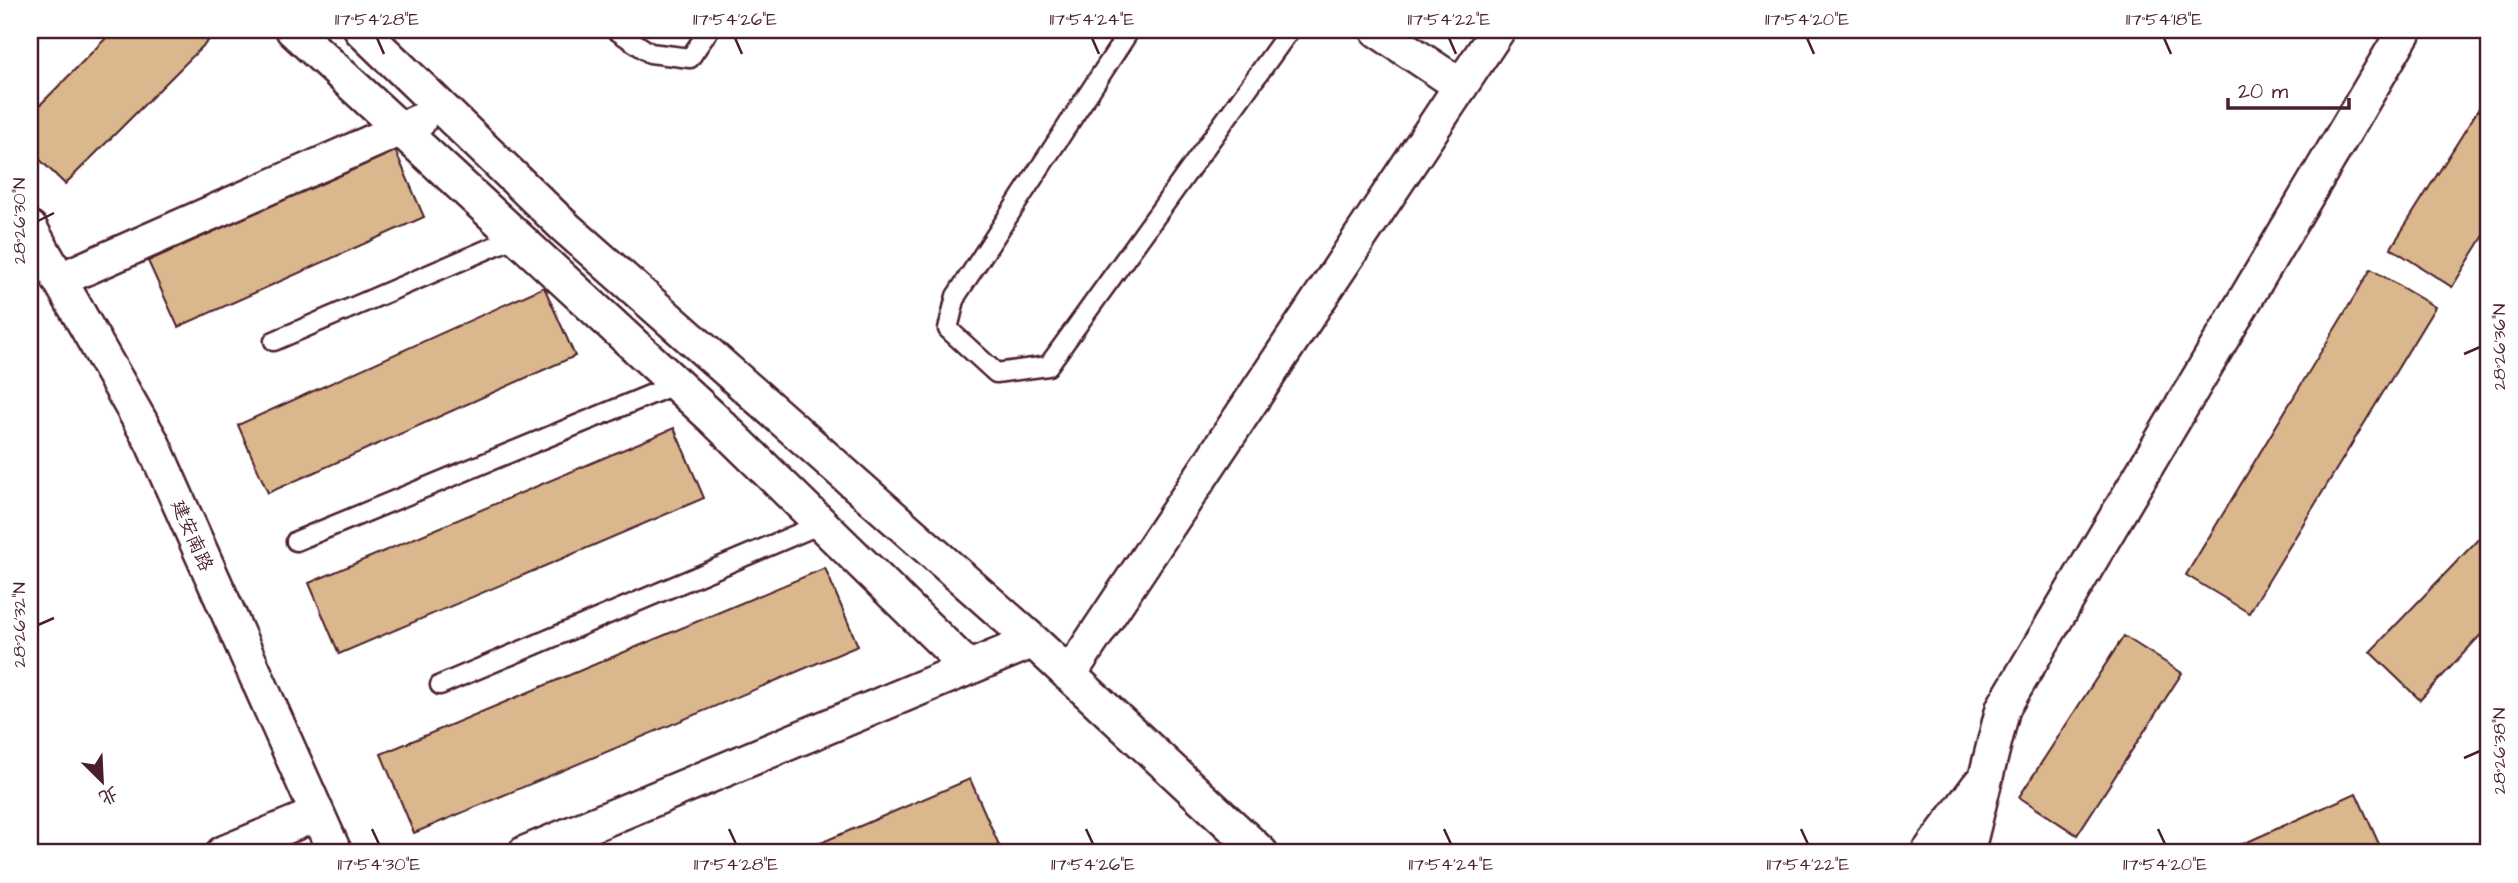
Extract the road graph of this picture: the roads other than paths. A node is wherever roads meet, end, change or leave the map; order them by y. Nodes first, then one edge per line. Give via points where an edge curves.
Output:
1 (293, 30) edge
2 (617, 30) edge
3 (709, 30) edge
4 (1130, 30) edge
5 (1290, 30) edge
6 (1377, 30) edge
7 (1498, 30) edge
8 (2405, 30) edge
9 (376, 35) edge
10 (1461, 86) junction
11 (444, 110) junction
12 (400, 130) junction
13 (30, 228) edge
14 (516, 237) junction
15 (60, 280) junction
16 (274, 341) dead end
17 (676, 384) junction
18 (821, 524) junction
19 (296, 541) dead end
20 (1033, 641) junction
21 (969, 668) junction
22 (1069, 675) junction
23 (440, 685) dead end
24 (1987, 773) junction
25 (317, 814) junction
26 (223, 853) edge
27 (335, 853) edge
28 (525, 853) edge
29 (1261, 853) edge
30 (1928, 853) edge
31 (1968, 853) edge

1 - 12 street
2 - 3 lane via 650,53 690,58
4 - 5 lane via 956,296 948,329 996,373 1048,366
6 - 10 street
7 - 10 street
8 - 24 street via 2003,708
9 - 11 street
10 - 22 street
11 - 12 street
11 - 20 street via 564,226
12 - 14 street
12 - 15 street
13 - 15 street, 建安南路
14 - 16 lane
14 - 17 street
15 - 25 street, 建安南路 via 152,442
17 - 18 street
17 - 19 lane
18 - 21 street
18 - 23 lane
20 - 21 street
20 - 22 street
21 - 28 street
22 - 29 street
24 - 30 street
24 - 31 street
25 - 26 street
25 - 27 street, 建安南路

